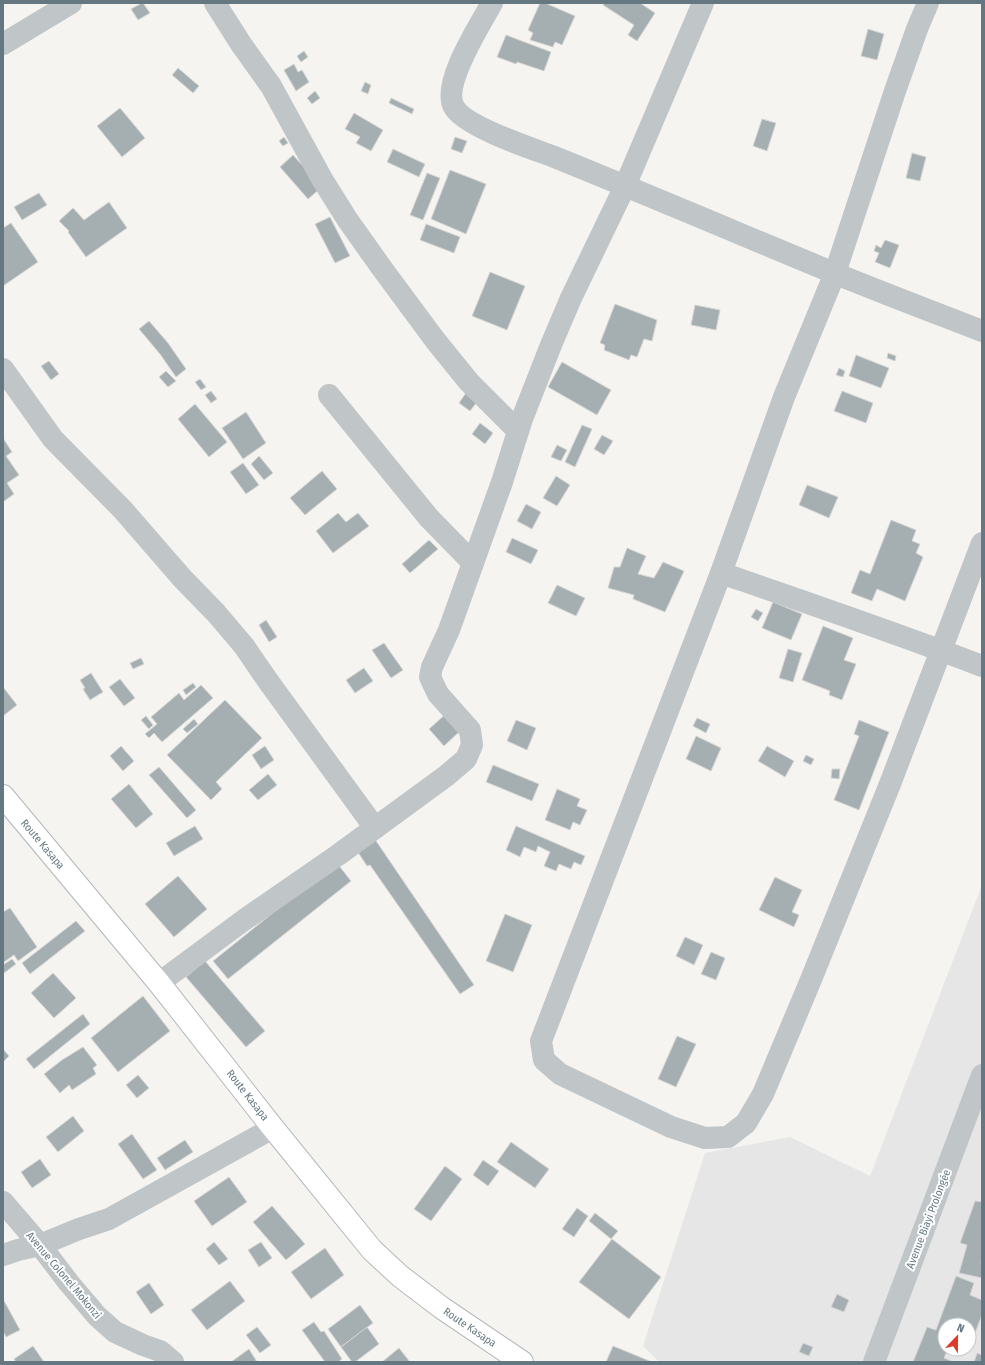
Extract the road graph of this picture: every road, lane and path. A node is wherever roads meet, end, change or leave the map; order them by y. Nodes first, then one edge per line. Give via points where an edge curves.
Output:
1 (71, 3) edge
2 (215, 3) edge
3 (492, 3) edge
4 (703, 3) edge
5 (928, 3) edge
6 (3, 44) edge
7 (625, 186) junction
8 (835, 273) junction
9 (982, 331) edge
10 (3, 369) edge
11 (329, 395) dead end
12 (518, 432) junction
13 (982, 543) edge
14 (473, 563) junction
15 (721, 573) junction
16 (941, 650) junction
17 (982, 666) edge
18 (3, 796) edge
19 (375, 828) junction
20 (159, 983) junction
21 (982, 1075) edge
22 (273, 1128) junction
23 (3, 1202) edge
24 (40, 1245) junction
25 (3, 1256) edge
26 (173, 1362) edge
27 (522, 1362) edge
28 (874, 1362) edge

1 - 6 street
2 - 12 street via 240,44 271,86 326,185 381,268 469,382
3 - 7 street via 457,67 450,94 454,108 466,119 491,132
4 - 7 street
5 - 8 street via 894,91
7 - 8 street
7 - 12 street via 566,312
8 - 9 street
8 - 15 street via 784,397
10 - 19 street via 53,439 123,510 244,646
11 - 14 street via 429,518
12 - 14 street
13 - 16 street
14 - 19 street via 430,677 438,694 470,730 472,745 466,759
15 - 16 street
15 - 16 street via 541,1041 544,1060 560,1074 671,1127 705,1138 728,1136 746,1123 760,1100 890,784
16 - 17 street
18 - 20 main road, Route Kasapa
19 - 20 street
20 - 22 main road, Route Kasapa
21 - 28 street, Avenue Biayi Prolongée
22 - 24 street via 109,1219
22 - 27 main road, Route Kasapa via 372,1250 400,1276 442,1308
23 - 24 street, Avenue Colonel Mokonzi
24 - 25 street
24 - 26 street, Avenue Colonel Mokonzi via 97,1316 115,1332 160,1351

